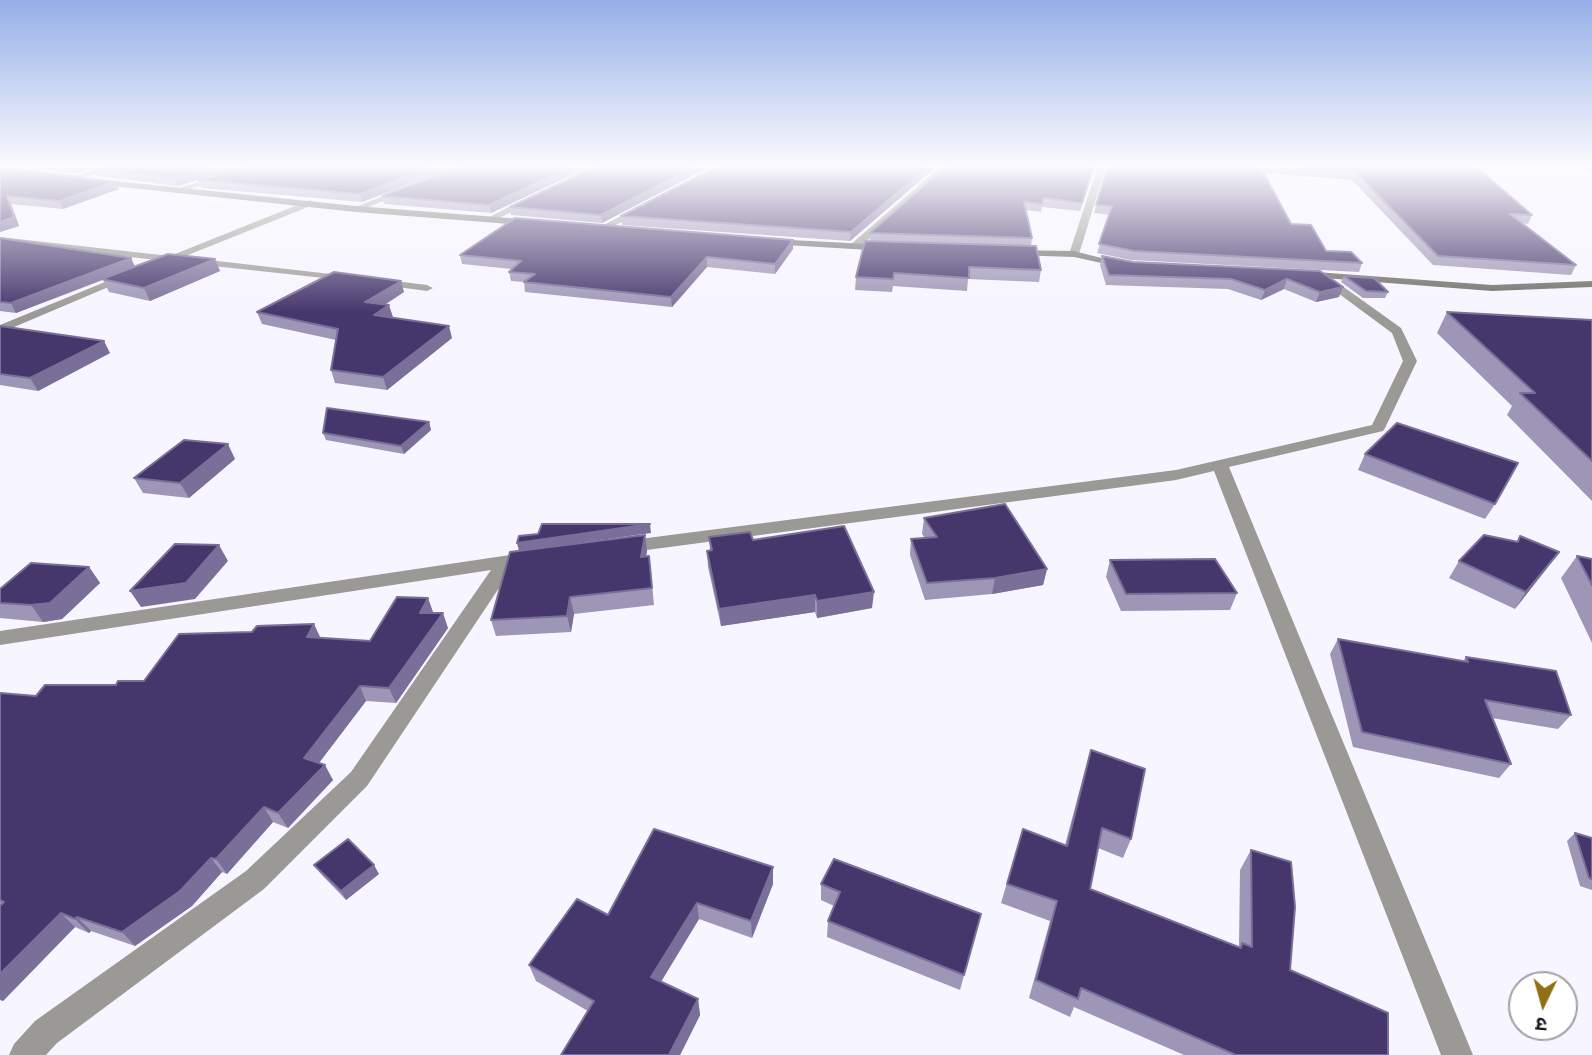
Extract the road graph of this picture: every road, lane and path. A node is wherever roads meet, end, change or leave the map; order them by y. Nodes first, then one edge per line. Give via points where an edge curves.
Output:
1 (279, 215) edge
2 (440, 215) edge
3 (498, 215) edge
4 (628, 215) edge
5 (890, 215) edge
6 (1086, 215) edge
7 (490, 219) junction
8 (546, 224) edge
9 (587, 228) edge
10 (601, 229) junction
11 (629, 231) edge
12 (0, 240) edge
13 (762, 241) edge
14 (855, 247) junction
15 (896, 248) edge
16 (1006, 252) edge
17 (1074, 254) junction
18 (171, 258) junction
19 (1131, 266) edge
20 (147, 268) edge
21 (135, 273) edge
22 (1293, 274) edge
23 (1320, 275) junction
24 (360, 280) edge
25 (373, 282) edge
26 (1592, 284) edge
27 (427, 288) dead end
28 (0, 329) edge
29 (1220, 465) junction
30 (603, 549) edge
31 (548, 556) edge
32 (507, 561) junction
33 (0, 638) edge
34 (26, 1055) edge
35 (1457, 1055) edge

1 - 18 street
2 - 7 street
3 - 7 street
4 - 10 street
5 - 14 street
6 - 17 street
7 - 8 street
9 - 10 street
10 - 11 street
12 - 18 street
13 - 14 street
14 - 15 street
16 - 17 street
17 - 19 street
18 - 20 street
18 - 24 street
21 - 28 street
22 - 23 street
23 - 26 street via 1492,288
23 - 29 street via 1397,331 1410,360 1378,428
25 - 27 street
29 - 30 street via 1176,475
29 - 35 street
31 - 32 street
32 - 33 street
32 - 34 street via 359,779 255,880 46,1031

